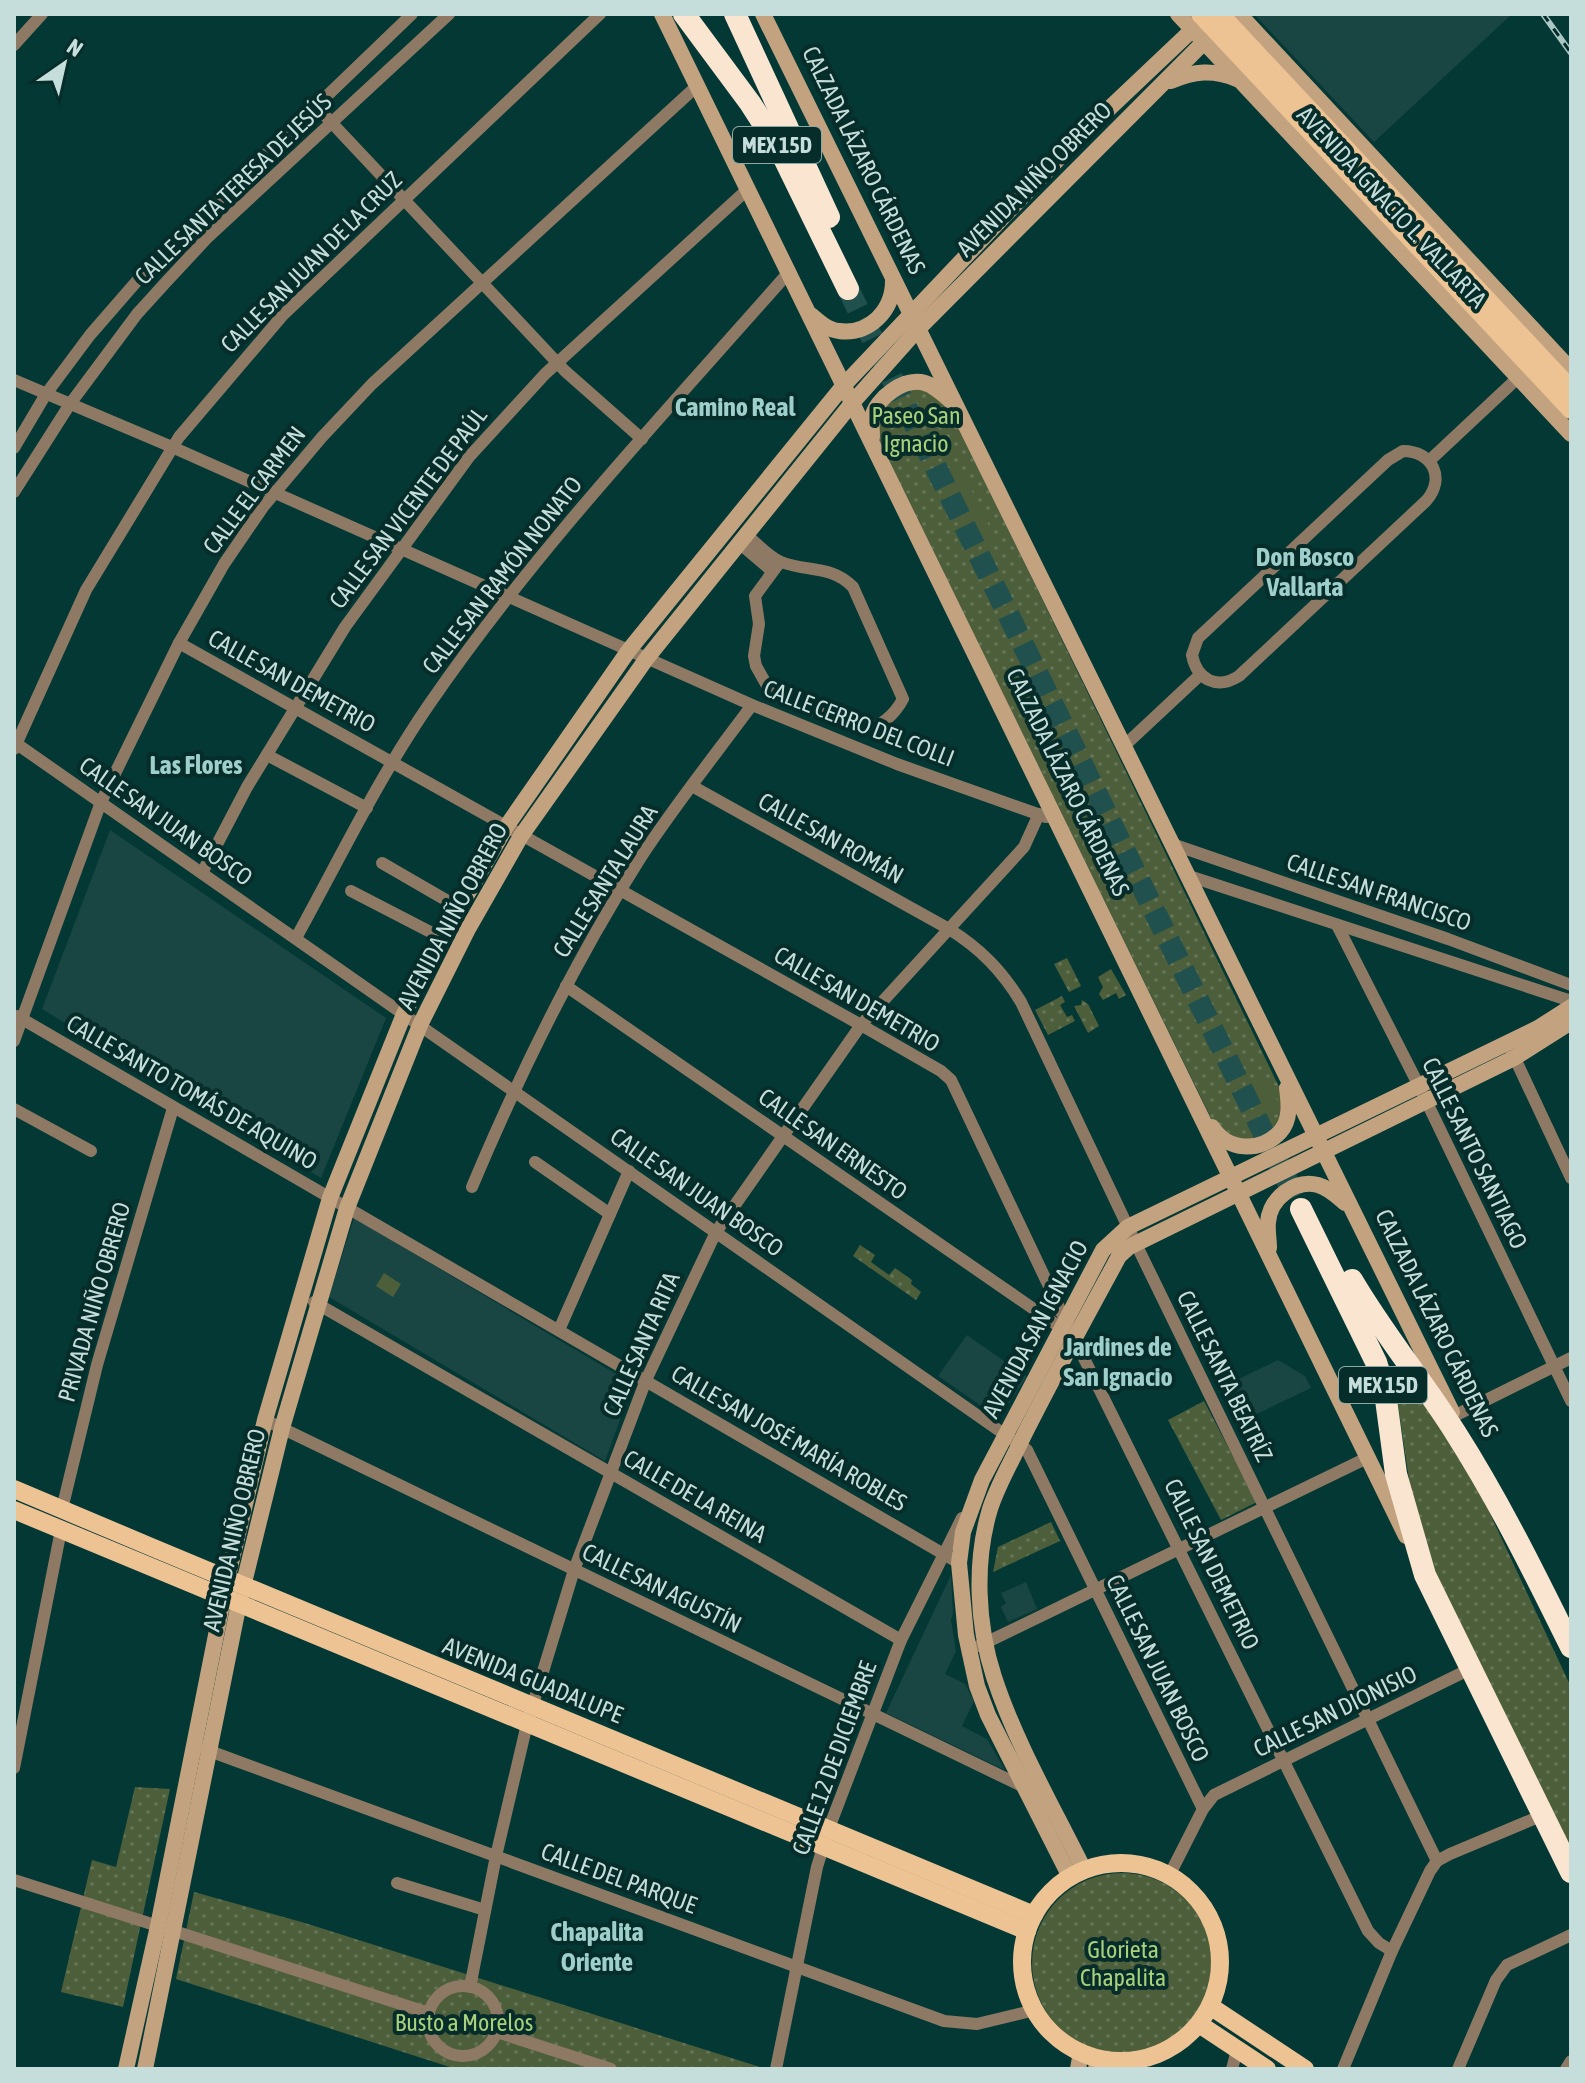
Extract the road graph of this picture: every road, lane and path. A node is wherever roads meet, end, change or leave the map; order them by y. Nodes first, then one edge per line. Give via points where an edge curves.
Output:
1 (42, 14) edge
2 (412, 14) edge
3 (449, 14) edge
4 (600, 14) edge
5 (662, 14) edge
6 (684, 14) edge
7 (735, 14) edge
8 (1178, 14) edge
9 (768, 16) edge
10 (1215, 21) edge
11 (14, 45) edge
12 (1241, 81) junction
13 (698, 85) junction
14 (1162, 85) junction
15 (316, 106) junction
16 (332, 123) junction
17 (748, 189) junction
18 (403, 199) junction
19 (789, 272) junction
20 (893, 279) junction
21 (482, 283) junction
22 (910, 313) junction
23 (810, 314) junction
24 (918, 329) junction
25 (557, 363) junction
26 (1571, 370) edge
27 (1524, 372) junction
28 (14, 380) edge
29 (844, 385) junction
30 (1571, 389) edge
31 (46, 394) junction
32 (853, 402) junction
33 (70, 404) junction
34 (955, 405) junction
35 (1571, 410) edge
36 (1571, 434) edge
37 (642, 439) junction
38 (872, 441) junction
39 (172, 447) junction
40 (14, 448) edge
41 (1429, 461) junction
42 (14, 492) edge
43 (274, 493) junction
44 (742, 538) junction
45 (401, 549) junction
46 (776, 567) junction
47 (507, 596) junction
48 (179, 643) junction
49 (629, 650) junction
50 (647, 658) junction
51 (1200, 675) junction
52 (752, 705) junction
53 (293, 707) junction
54 (15, 745) edge
55 (1124, 746) junction
56 (267, 755) junction
57 (392, 763) junction
58 (692, 786) junction
59 (101, 802) junction
60 (367, 808) junction
61 (1039, 814) junction
62 (1058, 821) junction
63 (513, 832) junction
64 (1172, 844) junction
65 (382, 863) dead end
66 (202, 873) junction
67 (1189, 876) junction
68 (1290, 884) junction
69 (351, 891) dead end
70 (620, 891) junction
71 (1282, 904) junction
72 (458, 907) junction
73 (1337, 925) junction
74 (949, 929) junction
75 (1426, 931) junction
76 (296, 938) junction
77 (442, 938) junction
78 (1426, 952) junction
79 (1571, 985) edge
80 (566, 986) junction
81 (1571, 1001) edge
82 (1571, 1007) edge
83 (404, 1014) junction
84 (18, 1016) edge
85 (1571, 1022) edge
86 (420, 1025) junction
87 (861, 1025) junction
88 (14, 1041) edge
89 (1510, 1050) junction
90 (1179, 1071) junction
91 (1286, 1076) junction
92 (1419, 1086) junction
93 (512, 1091) junction
94 (1426, 1101) junction
95 (173, 1108) junction
96 (14, 1109) edge
97 (782, 1136) junction
98 (1315, 1136) junction
99 (91, 1151) dead end
100 (1323, 1153) junction
101 (535, 1162) dead end
102 (629, 1171) junction
103 (1231, 1178) junction
104 (1571, 1178) edge
105 (472, 1187) dead end
106 (1239, 1194) junction
107 (330, 1198) junction
108 (347, 1208) junction
109 (1352, 1210) junction
110 (610, 1214) junction
111 (1128, 1227) junction
112 (716, 1232) junction
113 (1136, 1244) junction
114 (1270, 1257) junction
115 (302, 1294) junction
116 (318, 1304) junction
117 (1067, 1328) junction
118 (559, 1330) junction
119 (1571, 1358) edge
120 (1554, 1366) junction
121 (646, 1380) junction
122 (1571, 1401) edge
123 (1454, 1416) junction
124 (265, 1420) junction
125 (282, 1428) junction
126 (1005, 1435) junction
127 (1019, 1445) junction
128 (1369, 1457) junction
129 (610, 1472) junction
130 (982, 1480) junction
131 (14, 1489) edge
132 (1492, 1491) junction
133 (1265, 1507) junction
134 (62, 1509) junction
135 (14, 1510) edge
136 (61, 1530) junction
137 (1180, 1549) junction
138 (943, 1553) junction
139 (959, 1563) junction
140 (574, 1570) junction
141 (1425, 1575) junction
142 (1095, 1590) junction
143 (233, 1592) junction
144 (1566, 1623) edge
145 (901, 1640) junction
146 (985, 1643) junction
147 (1571, 1647) edge
148 (969, 1651) junction
149 (1472, 1668) junction
150 (532, 1705) junction
151 (871, 1713) junction
152 (1368, 1718) junction
153 (527, 1724) junction
154 (192, 1745) junction
155 (210, 1751) junction
156 (1284, 1760) junction
157 (14, 1768) edge
158 (1033, 1784) junction
159 (1203, 1809) junction
160 (1543, 1815) junction
161 (829, 1828) junction
162 (823, 1848) junction
163 (496, 1856) junction
164 (1437, 1861) junction
165 (1571, 1873) edge
166 (1077, 1874) junction
167 (1169, 1876) junction
168 (14, 1880) edge
169 (397, 1883) dead end
170 (172, 1899) junction
171 (485, 1910) junction
172 (1031, 1923) junction
173 (166, 1928) junction
174 (1571, 1935) edge
175 (1392, 1951) junction
176 (160, 1959) junction
177 (797, 1967) junction
178 (470, 1987) junction
179 (1210, 2006) junction
180 (1035, 2010) junction
181 (429, 2013) junction
182 (1199, 2024) junction
183 (497, 2032) junction
184 (1237, 2050) junction
185 (1571, 2061) edge
186 (1088, 2062) edge
187 (460, 2063) edge
188 (126, 2069) edge
189 (145, 2069) edge
190 (611, 2069) edge
191 (776, 2069) edge
192 (1232, 2069) edge
193 (1267, 2069) edge
194 (1305, 2069) edge
195 (1343, 2069) edge
196 (1458, 2069) edge
197 (1566, 2069) edge

1 - 11 street
2 - 15 street, CALLE SANTA TERESA DE JESÚS
3 - 16 street, CALLE SANTA TERESA DE JESÚS
4 - 18 street, CALLE SAN JUAN DE LA CRUZ
5 - 13 street, CALZADA LÁZARO CÁRDENAS
6 - 7 highway, MEX 15D via 779,148 854,286
8 - 10 street, AVENIDA IGNACIO L. VALLARTA
9 - 20 street, CALZADA LÁZARO CÁRDENAS
10 - 12 street, AVENIDA IGNACIO L. VALLARTA
10 - 14 street, AVENIDA NIÑO OBRERO
10 - 22 street, AVENIDA NIÑO OBRERO via 1078,138
10 - 26 street, AVENIDA IGNACIO L. VALLARTA
10 - 27 main road, AVENIDA IGNACIO L. VALLARTA
10 - 30 main road, AVENIDA IGNACIO L. VALLARTA
12 - 14 street via 1204,71
12 - 27 street, AVENIDA IGNACIO L. VALLARTA
13 - 17 street, CALZADA LÁZARO CÁRDENAS
13 - 21 street, CALLE EL CARMEN
14 - 24 street, AVENIDA NIÑO OBRERO
15 - 16 street
15 - 31 street, CALLE SANTA TERESA DE JESÚS via 150,266
16 - 18 street
16 - 33 street, CALLE SANTA TERESA DE JESÚS via 208,237 128,326
17 - 19 street, CALZADA LÁZARO CÁRDENAS
17 - 25 street, CALLE SAN VICENTE DE PAÚL
18 - 21 street
18 - 39 street, CALLE SAN JUAN DE LA CRUZ via 282,316
19 - 23 street, CALZADA LÁZARO CÁRDENAS
19 - 37 street, CALLE SAN RAMÓN NONATO
20 - 22 street, CALZADA LÁZARO CÁRDENAS
20 - 23 street via 889,305 864,327 838,331
21 - 25 street
21 - 43 street, CALLE EL CARMEN via 372,384
22 - 24 street, CALZADA LÁZARO CÁRDENAS
22 - 29 street, AVENIDA NIÑO OBRERO
23 - 29 street, CALZADA LÁZARO CÁRDENAS
24 - 32 street, AVENIDA NIÑO OBRERO
24 - 34 street, CALZADA LÁZARO CÁRDENAS
25 - 37 street
25 - 45 street, CALLE SAN VICENTE DE PAÚL via 469,457
27 - 35 main road, AVENIDA IGNACIO L. VALLARTA
27 - 36 street, AVENIDA IGNACIO L. VALLARTA
27 - 41 street
28 - 31 street, CALLE CERRO DEL COLLI
29 - 32 street, CALZADA LÁZARO CÁRDENAS
29 - 49 street, AVENIDA NIÑO OBRERO
31 - 33 street, CALLE CERRO DEL COLLI
31 - 40 street, CALLE SANTA TERESA DE JESÚS
32 - 38 street, CALZADA LÁZARO CÁRDENAS
32 - 44 street, AVENIDA NIÑO OBRERO
33 - 39 street, CALLE CERRO DEL COLLI
33 - 42 street, CALLE SANTA TERESA DE JESÚS
34 - 38 street via 935,387 909,382 880,402 871,419
34 - 55 street, CALZADA LÁZARO CÁRDENAS
37 - 47 street, CALLE SAN RAMÓN NONATO
38 - 62 street, CALZADA LÁZARO CÁRDENAS
39 - 43 street, CALLE CERRO DEL COLLI
39 - 54 street, CALLE SAN JUAN DE LA CRUZ via 86,590
41 - 51 street via 1436,476 1433,494 1261,656 1231,681 1213,682
41 - 51 street via 1413,451 1388,460 1198,638 1192,655
43 - 45 street, CALLE CERRO DEL COLLI
43 - 48 street, CALLE EL CARMEN via 224,564
44 - 46 street
44 - 50 street, AVENIDA NIÑO OBRERO
45 - 47 street, CALLE CERRO DEL COLLI
45 - 53 street, CALLE SAN VICENTE DE PAÚL
46 - 46 street via 755,596 759,624 754,656 766,685 780,697 861,729 878,726 899,706 902,691 853,587 830,571
47 - 49 street, CALLE CERRO DEL COLLI
47 - 57 street, CALLE SAN RAMÓN NONATO
48 - 53 street, CALLE SAN DEMETRIO
48 - 59 street, CALLE EL CARMEN
49 - 50 street, CALLE CERRO DEL COLLI
49 - 63 street, AVENIDA NIÑO OBRERO
50 - 52 street, CALLE CERRO DEL COLLI
50 - 63 street, AVENIDA NIÑO OBRERO
51 - 55 street
52 - 58 street, CALLE SANTA LAURA
52 - 61 street, CALLE CERRO DEL COLLI
53 - 56 street, CALLE SAN VICENTE DE PAÚL
53 - 57 street, CALLE SAN DEMETRIO
54 - 59 street, CALLE SAN JUAN BOSCO
55 - 64 street, CALZADA LÁZARO CÁRDENAS
56 - 60 street
56 - 66 street, CALLE SAN VICENTE DE PAÚL
57 - 60 street, CALLE SAN RAMÓN NONATO
57 - 63 street, CALLE SAN DEMETRIO
58 - 70 street, CALLE SANTA LAURA
58 - 74 street, CALLE SAN ROMÁN
59 - 66 street, CALLE SAN JUAN BOSCO
59 - 84 street, CALLE EL CARMEN
60 - 76 street, CALLE SAN RAMÓN NONATO
61 - 62 street, CALLE CERRO DEL COLLI
61 - 74 street, CALLE SANTA RITA via 1024,847
62 - 90 street, CALZADA LÁZARO CÁRDENAS
63 - 70 street, CALLE SAN DEMETRIO
63 - 72 street, AVENIDA NIÑO OBRERO
63 - 86 street, AVENIDA NIÑO OBRERO
64 - 67 street, CALZADA LÁZARO CÁRDENAS
64 - 68 street, CALLE SAN FRANCISCO
65 - 72 street
66 - 76 street, CALLE SAN JUAN BOSCO
67 - 71 street, CALLE SAN FRANCISCO
67 - 91 street, CALZADA LÁZARO CÁRDENAS
68 - 71 street
68 - 75 street, CALLE SAN FRANCISCO
69 - 77 street
70 - 80 street, CALLE SANTA LAURA
70 - 87 street, CALLE SAN DEMETRIO
71 - 73 street, CALLE SAN FRANCISCO
72 - 77 street, AVENIDA NIÑO OBRERO
73 - 78 street, CALLE SAN FRANCISCO
73 - 92 street, CALLE SANTO SANTIAGO
74 - 87 street, CALLE SANTA RITA
74 - 111 street, CALLE SANTA BEATRÍZ via 990,959 1021,1002
75 - 78 street
75 - 79 street, CALLE SAN FRANCISCO
76 - 83 street, CALLE SAN JUAN BOSCO
77 - 83 street, AVENIDA NIÑO OBRERO
78 - 81 street, CALLE SAN FRANCISCO
80 - 93 street, CALLE SANTA LAURA
80 - 97 street, CALLE SAN ERNESTO
82 - 89 street, AVENIDA SAN IGNACIO
83 - 86 street, CALLE SAN JUAN BOSCO
83 - 107 street, AVENIDA NIÑO OBRERO
84 - 88 street, CALLE EL CARMEN
84 - 95 street, CALLE SANTO TOMÁS DE AQUINO
85 - 89 street, AVENIDA SAN IGNACIO
86 - 93 street, CALLE SAN JUAN BOSCO
86 - 108 street, AVENIDA NIÑO OBRERO
87 - 97 street, CALLE SANTA RITA
87 - 117 street, CALLE SAN DEMETRIO via 941,1071 957,1089
89 - 92 street, AVENIDA SAN IGNACIO
89 - 94 street, AVENIDA SAN IGNACIO
89 - 104 street
90 - 91 street via 1215,1132 1240,1148 1280,1132 1289,1103
90 - 103 street, CALZADA LÁZARO CÁRDENAS
91 - 98 street, CALZADA LÁZARO CÁRDENAS
92 - 94 street, CALLE SANTO SANTIAGO
92 - 98 street, AVENIDA SAN IGNACIO
93 - 102 street, CALLE SAN JUAN BOSCO
93 - 105 street, CALLE SANTA LAURA
94 - 100 street, AVENIDA SAN IGNACIO
94 - 120 street, CALLE SANTO SANTIAGO
95 - 107 street, CALLE SANTO TOMÁS DE AQUINO
95 - 134 street, PRIVADA NIÑO OBRERO via 97,1365
96 - 99 street
97 - 112 street, CALLE SANTA RITA
97 - 117 street, CALLE SAN ERNESTO
98 - 100 street, CALZADA LÁZARO CÁRDENAS
98 - 103 street, AVENIDA SAN IGNACIO
100 - 106 street, AVENIDA SAN IGNACIO
100 - 109 street, CALZADA LÁZARO CÁRDENAS
101 - 110 street
102 - 110 street
102 - 112 street, CALLE SAN JUAN BOSCO
103 - 106 street, CALZADA LÁZARO CÁRDENAS
103 - 111 street, AVENIDA SAN IGNACIO
106 - 113 street, AVENIDA SAN IGNACIO
106 - 114 street, CALZADA LÁZARO CÁRDENAS
107 - 108 street, CALLE SANTO TOMÁS DE AQUINO
107 - 115 street, AVENIDA NIÑO OBRERO
108 - 116 street, AVENIDA NIÑO OBRERO
108 - 118 street, CALLE SAN JOSÉ MARÍA ROBLES
109 - 114 street via 1321,1186 1295,1186 1272,1206 1267,1223
109 - 123 street, CALZADA LÁZARO CÁRDENAS
110 - 118 street
111 - 113 street, CALLE SANTA BEATRÍZ
111 - 117 street, AVENIDA SAN IGNACIO via 1103,1250
112 - 121 street, CALLE SANTA RITA
112 - 126 street, CALLE SAN JUAN BOSCO
113 - 117 street, AVENIDA SAN IGNACIO via 1119,1256
113 - 133 street, CALLE SANTA BEATRÍZ
114 - 128 street, CALZADA LÁZARO CÁRDENAS
115 - 116 street, CALLE DE LA REINA
115 - 124 street, AVENIDA NIÑO OBRERO
116 - 125 street, AVENIDA NIÑO OBRERO
116 - 129 street, CALLE DE LA REINA
117 - 126 street, AVENIDA SAN IGNACIO
117 - 127 street, AVENIDA SAN IGNACIO
117 - 137 street, CALLE SAN DEMETRIO
118 - 121 street, CALLE SAN JOSÉ MARÍA ROBLES
119 - 120 street
120 - 122 street, CALLE SANTO SANTIAGO
120 - 123 street
121 - 129 street, CALLE SANTA RITA
121 - 138 street, CALLE SAN JOSÉ MARÍA ROBLES
123 - 132 street, CALZADA LÁZARO CÁRDENAS
124 - 125 street, CALLE SAN AGUSTÍN
124 - 143 street, AVENIDA NIÑO OBRERO
125 - 140 street, CALLE SAN AGUSTÍN
125 - 143 street, AVENIDA NIÑO OBRERO
126 - 127 street, CALLE SAN JUAN BOSCO
126 - 130 street, AVENIDA SAN IGNACIO
127 - 142 street, CALLE SAN JUAN BOSCO via 1027,1450
127 - 146 street, AVENIDA SAN IGNACIO via 990,1509 983,1541 980,1594
128 - 133 street
128 - 141 street, CALZADA LÁZARO CÁRDENAS
129 - 140 street, CALLE SANTA RITA
129 - 145 street, CALLE DE LA REINA
130 - 138 street, CALLE 12 DE DICIEMBRE
130 - 139 street, AVENIDA SAN IGNACIO via 963,1532
131 - 134 main road, AVENIDA GUADALUPE
132 - 141 highway, CALZADA LÁZARO CÁRDENAS / MEX 15D via 1305,1206 1376,1362 1396,1474
132 - 144 highway, CALZADA LÁZARO CÁRDENAS / MEX 15D
133 - 137 street
133 - 152 street, CALLE SANTA BEATRÍZ
134 - 143 main road, AVENIDA GUADALUPE
135 - 136 main road, AVENIDA GUADALUPE
136 - 143 main road, AVENIDA GUADALUPE
136 - 157 street
137 - 142 street
137 - 156 street, CALLE SAN DEMETRIO
138 - 139 street, CALLE SAN JOSÉ MARÍA ROBLES
138 - 145 street, CALLE 12 DE DICIEMBRE
139 - 148 street, AVENIDA SAN IGNACIO
140 - 150 street, CALLE SANTA RITA
140 - 151 street, CALLE SAN AGUSTÍN
141 - 149 highway, CALZADA LÁZARO CÁRDENAS / MEX 15D
142 - 146 street
142 - 159 street, CALLE SAN JUAN BOSCO
143 - 150 main road, AVENIDA GUADALUPE
143 - 153 main road, AVENIDA GUADALUPE
143 - 154 street, AVENIDA NIÑO OBRERO
143 - 155 street, AVENIDA NIÑO OBRERO
144 - 147 highway, CALZADA LÁZARO CÁRDENAS / MEX 15D
145 - 151 street, CALLE 12 DE DICIEMBRE
146 - 148 street
146 - 158 street, AVENIDA SAN IGNACIO
148 - 158 street, AVENIDA SAN IGNACIO via 988,1715
149 - 152 street, CALLE SAN DIONISIO
149 - 160 highway, CALZADA LÁZARO CÁRDENAS / MEX 15D
150 - 153 street, CALLE SANTA RITA
150 - 161 main road, AVENIDA GUADALUPE
151 - 158 street, CALLE SAN AGUSTÍN
151 - 161 street, CALLE 12 DE DICIEMBRE
152 - 156 street, CALLE SAN DIONISIO
152 - 164 street, CALLE SANTA BEATRÍZ
153 - 162 main road, AVENIDA GUADALUPE
153 - 163 street, CALLE SANTA RITA
154 - 155 street, CALLE DEL PARQUE
154 - 170 street, AVENIDA NIÑO OBRERO
155 - 163 street, CALLE DEL PARQUE
155 - 170 street, AVENIDA NIÑO OBRERO
156 - 159 street, CALLE SAN DIONISIO via 1221,1791
156 - 175 street, CALLE SAN DEMETRIO via 1368,1931
158 - 166 street, AVENIDA SAN IGNACIO
159 - 167 street, CALLE SAN DIONISIO
160 - 164 street
160 - 165 highway, CALZADA LÁZARO CÁRDENAS / MEX 15D
161 - 162 street, CALLE 12 DE DICIEMBRE
161 - 172 main road, AVENIDA GUADALUPE
162 - 172 main road, AVENIDA GUADALUPE
162 - 177 street, CALLE 12 DE DICIEMBRE
163 - 171 street, CALLE SANTA RITA
163 - 177 street, CALLE DEL PARQUE
164 - 175 street
166 - 167 main road via 1127,1863
166 - 172 main road via 1044,1900
167 - 179 main road via 1200,1902 1214,1926 1220,1976
168 - 173 street
169 - 171 street
170 - 173 street, AVENIDA NIÑO OBRERO
171 - 178 street, CALLE SANTA RITA
172 - 180 main road via 1023,1971
173 - 176 street, AVENIDA NIÑO OBRERO
173 - 181 street
174 - 196 street via 1507,1965
175 - 195 street
176 - 188 street, AVENIDA NIÑO OBRERO
176 - 189 street, AVENIDA NIÑO OBRERO
177 - 180 street, CALLE DEL PARQUE via 944,2021 977,2024
177 - 191 street, CALLE 12 DE DICIEMBRE
178 - 181 street via 444,1992
178 - 183 street via 494,2003
179 - 182 main road
179 - 194 main road
180 - 186 main road
181 - 187 street via 429,2031 438,2046
182 - 184 main road
182 - 186 main road via 1154,2056
183 - 187 street via 483,2051
183 - 190 street
184 - 192 street
184 - 193 main road
185 - 197 street

